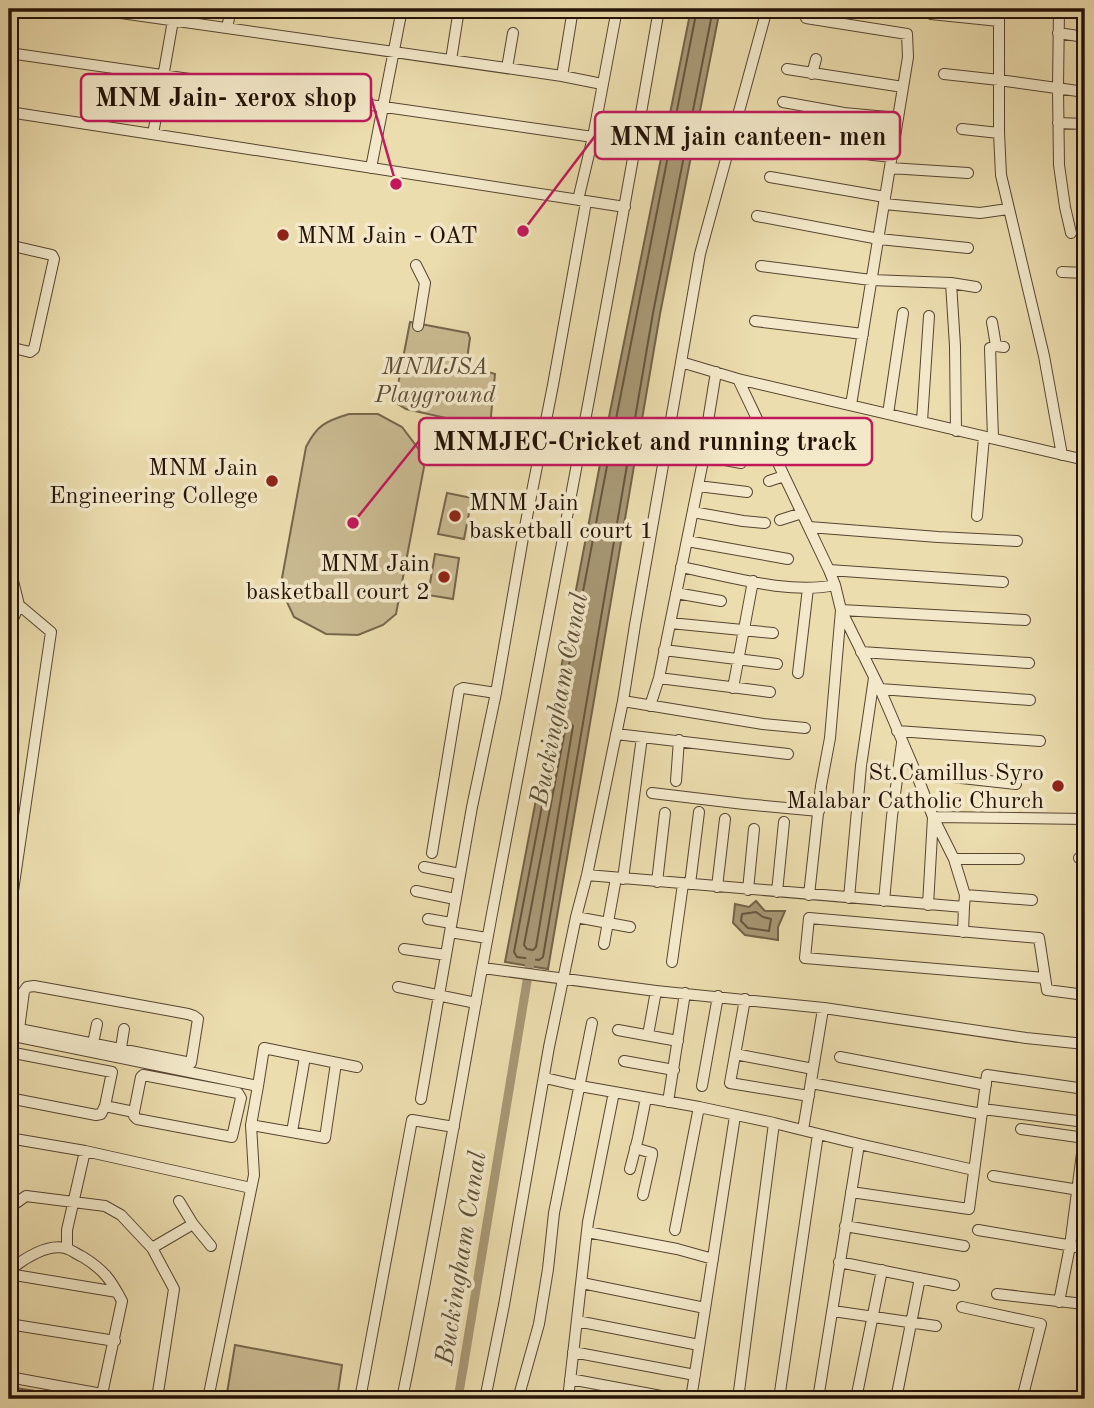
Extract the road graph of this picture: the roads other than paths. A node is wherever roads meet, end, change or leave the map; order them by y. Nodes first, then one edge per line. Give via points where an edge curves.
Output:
1 (93, 9) edge
2 (175, 9) edge
3 (231, 9) edge
4 (402, 9) edge
5 (459, 9) edge
6 (573, 9) edge
7 (617, 9) edge
8 (659, 9) edge
9 (767, 9) edge
10 (923, 9) edge
11 (999, 9) edge
12 (1059, 9) edge
13 (806, 18) dead end
14 (173, 21) junction
15 (999, 21) junction
16 (227, 28) junction
17 (513, 33) dead end
18 (1059, 33) junction
19 (1085, 37) edge
20 (392, 52) junction
21 (9, 53) edge
22 (816, 59) dead end
23 (451, 60) junction
24 (507, 68) junction
25 (787, 69) dead end
26 (812, 74) junction
27 (944, 74) dead end
28 (163, 75) junction
29 (562, 76) junction
30 (999, 80) junction
31 (602, 84) junction
32 (903, 87) junction
33 (1058, 88) junction
34 (1085, 92) edge
35 (783, 102) dead end
36 (382, 108) junction
37 (9, 112) edge
38 (898, 118) junction
39 (1059, 123) junction
40 (1085, 124) edge
41 (962, 129) dead end
42 (999, 133) junction
43 (153, 134) junction
44 (593, 137) junction
45 (768, 137) dead end
46 (891, 162) junction
47 (370, 168) junction
48 (968, 173) dead end
49 (770, 177) dead end
50 (885, 200) junction
51 (582, 201) junction
52 (625, 207) junction
53 (1009, 209) junction
54 (758, 216) dead end
55 (1072, 233) dead end
56 (879, 239) junction
57 (9, 248) edge
58 (968, 248) dead end
59 (416, 265) dead end
60 (761, 266) dead end
61 (1062, 272) dead end
62 (1085, 273) edge
63 (871, 280) junction
64 (951, 283) junction
65 (976, 287) dead end
66 (903, 313) dead end
67 (929, 316) dead end
68 (755, 321) dead end
69 (992, 322) dead end
70 (418, 326) dead end
71 (863, 334) junction
72 (9, 347) edge
73 (681, 362) junction
74 (716, 372) junction
75 (738, 379) junction
76 (851, 405) junction
77 (888, 414) junction
78 (922, 421) junction
79 (956, 431) junction
80 (989, 437) junction
81 (772, 451) junction
82 (1062, 455) junction
83 (704, 456) junction
84 (752, 458) dead end
85 (1085, 460) edge
86 (741, 463) dead end
87 (784, 476) junction
88 (769, 481) dead end
89 (698, 486) junction
90 (747, 492) dead end
91 (693, 512) junction
92 (802, 513) junction
93 (977, 516) dead end
94 (780, 520) dead end
95 (765, 523) dead end
96 (808, 527) junction
97 (687, 541) junction
98 (1017, 541) dead end
99 (788, 559) dead end
100 (9, 565) edge
101 (681, 567) junction
102 (829, 570) junction
103 (753, 581) junction
104 (1003, 582) dead end
105 (835, 585) junction
106 (808, 588) junction
107 (676, 593) junction
108 (721, 601) dead end
109 (19, 605) junction
110 (841, 610) junction
111 (1025, 620) dead end
112 (670, 624) junction
113 (9, 628) edge
114 (743, 631) junction
115 (773, 632) dead end
116 (664, 650) junction
117 (861, 652) junction
118 (738, 660) junction
119 (1029, 663) dead end
120 (777, 664) dead end
121 (798, 673) dead end
122 (874, 677) junction
123 (659, 678) junction
124 (733, 688) junction
125 (880, 689) junction
126 (770, 692) dead end
127 (496, 693) junction
128 (1030, 700) dead end
129 (623, 701) junction
130 (650, 706) junction
131 (805, 728) dead end
132 (897, 731) junction
133 (616, 734) junction
134 (642, 737) junction
135 (679, 740) junction
136 (1040, 741) dead end
137 (902, 743) junction
138 (788, 754) dead end
139 (916, 773) junction
140 (676, 781) dead end
141 (1016, 784) dead end
142 (652, 793) dead end
143 (819, 811) junction
144 (699, 812) dead end
145 (665, 813) dead end
146 (933, 817) junction
147 (725, 819) dead end
148 (1085, 819) edge
149 (784, 822) dead end
150 (754, 829) dead end
151 (13, 846) edge
152 (432, 853) dead end
153 (954, 859) junction
154 (1019, 859) dead end
155 (424, 867) dead end
156 (460, 874) junction
157 (587, 876) junction
158 (620, 878) junction
159 (657, 881) junction
160 (686, 884) junction
161 (717, 887) junction
162 (748, 890) junction
163 (416, 891) dead end
164 (777, 892) junction
165 (808, 895) junction
166 (964, 895) junction
167 (849, 898) junction
168 (455, 899) junction
169 (884, 901) junction
170 (1032, 901) dead end
171 (928, 905) junction
172 (964, 907) junction
173 (576, 917) junction
174 (9, 918) edge
175 (428, 919) dead end
176 (608, 923) junction
177 (629, 927) dead end
178 (450, 928) junction
179 (963, 932) junction
180 (487, 938) junction
181 (604, 944) dead end
182 (404, 949) dead end
183 (446, 955) junction
184 (671, 961) dead end
185 (483, 968) junction
186 (564, 978) junction
187 (1045, 978) junction
188 (398, 987) dead end
189 (656, 990) junction
190 (685, 993) junction
191 (1085, 995) edge
192 (439, 996) junction
193 (718, 996) junction
194 (745, 999) junction
195 (476, 1003) junction
196 (823, 1009) junction
197 (592, 1023) dead end
198 (97, 1024) dead end
199 (124, 1029) dead end
200 (618, 1030) dead end
201 (13, 1034) edge
202 (648, 1035) junction
203 (678, 1041) junction
204 (1085, 1044) edge
205 (92, 1048) junction
206 (9, 1052) edge
207 (735, 1054) junction
208 (118, 1055) junction
209 (305, 1057) junction
210 (840, 1057) dead end
211 (624, 1061) dead end
212 (337, 1063) junction
213 (150, 1064) junction
214 (190, 1068) junction
215 (357, 1068) dead end
216 (813, 1069) junction
217 (674, 1070) junction
218 (112, 1072) junction
219 (148, 1076) junction
220 (545, 1078) junction
221 (811, 1083) junction
222 (986, 1085) junction
223 (258, 1086) junction
224 (580, 1086) junction
225 (702, 1086) dead end
226 (239, 1088) junction
227 (1085, 1089) edge
228 (614, 1092) junction
229 (809, 1096) junction
230 (9, 1098) edge
231 (646, 1098) junction
232 (421, 1099) dead end
233 (668, 1102) junction
234 (105, 1106) junction
235 (699, 1107) junction
236 (982, 1111) junction
237 (134, 1112) junction
238 (735, 1116) junction
239 (1085, 1122) edge
240 (774, 1123) junction
241 (251, 1125) junction
242 (454, 1127) junction
243 (1021, 1129) dead end
244 (803, 1130) junction
245 (292, 1132) junction
246 (818, 1134) junction
247 (9, 1138) edge
248 (1085, 1138) edge
249 (859, 1144) junction
250 (635, 1148) junction
251 (85, 1151) junction
252 (630, 1169) dead end
253 (974, 1170) junction
254 (993, 1176) dead end
255 (251, 1188) junction
256 (1081, 1190) edge
257 (851, 1192) junction
258 (643, 1195) dead end
259 (74, 1201) junction
260 (179, 1201) dead end
261 (9, 1208) edge
262 (193, 1224) junction
263 (845, 1226) junction
264 (675, 1230) dead end
265 (978, 1230) dead end
266 (587, 1232) junction
267 (211, 1246) dead end
268 (964, 1246) dead end
269 (1070, 1246) junction
270 (67, 1248) junction
271 (152, 1248) junction
272 (1085, 1248) edge
273 (713, 1259) junction
274 (839, 1262) junction
275 (881, 1270) junction
276 (9, 1273) edge
277 (920, 1278) junction
278 (582, 1283) junction
279 (954, 1285) dead end
280 (117, 1292) junction
281 (997, 1294) dead end
282 (1059, 1302) junction
283 (1084, 1304) edge
284 (962, 1307) dead end
285 (705, 1308) junction
286 (833, 1311) junction
287 (874, 1316) junction
288 (577, 1321) junction
289 (912, 1321) junction
290 (9, 1324) edge
291 (936, 1326) dead end
292 (115, 1341) junction
293 (699, 1345) junction
294 (573, 1352) junction
295 (695, 1375) junction
296 (9, 1377) edge
297 (570, 1379) junction
298 (101, 1397) edge
299 (129, 1399) edge
300 (157, 1399) edge
301 (208, 1399) edge
302 (360, 1399) edge
303 (402, 1399) edge
304 (485, 1399) edge
305 (518, 1399) edge
306 (568, 1399) edge
307 (677, 1399) edge
308 (691, 1399) edge
309 (738, 1399) edge
310 (779, 1399) edge
311 (818, 1399) edge
312 (856, 1399) edge
313 (895, 1399) edge
314 (1022, 1399) edge

1 - 14 street
2 - 14 street
3 - 16 street
4 - 20 street
5 - 23 street
6 - 29 street
7 - 31 street
8 - 52 street
9 - 73 street via 703,242
10 - 15 street via 931,15
11 - 15 street
12 - 18 street
13 - 32 street via 907,34
14 - 16 street
14 - 28 street
15 - 30 street
16 - 20 street
17 - 24 street
18 - 19 street
18 - 33 street
20 - 23 street
20 - 36 street
21 - 28 street
22 - 26 street
23 - 24 street
24 - 29 street
25 - 26 street
26 - 32 street
27 - 30 street
28 - 36 street
28 - 43 street
29 - 31 street
30 - 33 street
30 - 42 street
31 - 44 street
32 - 38 street
33 - 34 street
33 - 39 street
35 - 38 street
36 - 44 street
36 - 47 street
37 - 43 street
38 - 46 street
39 - 40 street
39 - 55 street via 1059,166
41 - 42 street
42 - 53 street
43 - 47 street
44 - 51 street
45 - 46 street
46 - 48 street
46 - 50 street
47 - 51 street
49 - 50 street
50 - 53 street via 980,213
50 - 56 street
51 - 52 street
51 - 127 street
52 - 180 street
53 - 82 street
54 - 56 street
56 - 58 street
56 - 63 street
57 - 72 street via 54,259 34,349
59 - 70 street via 425,283
60 - 63 street
61 - 62 street
63 - 64 street
63 - 71 street
64 - 65 street
64 - 79 street
66 - 77 street
67 - 78 street
68 - 71 street
69 - 80 street via 1000,346 990,348
71 - 76 street
73 - 74 street
73 - 129 street
74 - 75 street
74 - 83 street
75 - 76 street
75 - 81 street
76 - 77 street
77 - 78 street
78 - 79 street
79 - 80 street
80 - 82 street
80 - 93 street
81 - 84 street
81 - 87 street
82 - 85 street
83 - 86 street
83 - 89 street
87 - 88 street
87 - 92 street
89 - 90 street
89 - 91 street
91 - 95 street
91 - 97 street
92 - 94 street
92 - 96 street
96 - 98 street
96 - 102 street
97 - 99 street
97 - 101 street
100 - 109 street
101 - 103 street
101 - 107 street
102 - 104 street
102 - 105 street
103 - 106 street
103 - 114 street
105 - 106 street
105 - 110 street
106 - 121 street
107 - 108 street
107 - 112 street
109 - 113 street
109 - 151 street via 51,632
110 - 111 street
110 - 117 street
110 - 143 street
112 - 114 street
112 - 116 street
114 - 115 street
114 - 118 street
116 - 118 street
116 - 123 street
117 - 119 street
117 - 122 street
118 - 120 street
118 - 124 street
122 - 125 street
122 - 167 street
123 - 124 street
123 - 130 street
124 - 126 street
125 - 128 street
125 - 132 street
127 - 152 street via 459,690
127 - 156 street
129 - 130 street
129 - 133 street
130 - 131 street
132 - 136 street
132 - 137 street
133 - 134 street
133 - 157 street
134 - 135 street
134 - 158 street
135 - 138 street
135 - 140 street
137 - 139 street
137 - 169 street
139 - 141 street
139 - 146 street
142 - 143 street
143 - 165 street
144 - 160 street
145 - 159 street
146 - 148 street
146 - 153 street
146 - 171 street
147 - 161 street
149 - 164 street
150 - 162 street
151 - 174 street
153 - 154 street
153 - 166 street
155 - 156 street
156 - 168 street
157 - 158 street
157 - 173 street
158 - 159 street
158 - 176 street
159 - 160 street
160 - 161 street
160 - 184 street
161 - 162 street
162 - 164 street
163 - 168 street
164 - 165 street
165 - 167 street
166 - 170 street
166 - 172 street
167 - 169 street
168 - 178 street
169 - 171 street
171 - 172 street
172 - 179 street
173 - 176 street
173 - 186 street
175 - 178 street
176 - 177 street
176 - 181 street
178 - 180 street
178 - 183 street
179 - 187 street via 1039,938
179 - 187 street via 809,918 805,958
180 - 185 street
182 - 183 street
183 - 192 street
185 - 186 street
185 - 195 street
186 - 189 street
186 - 220 street
187 - 191 street via 1047,990
188 - 192 street
189 - 190 street
189 - 202 street
190 - 193 street
190 - 203 street
192 - 195 street
192 - 232 street
193 - 194 street
193 - 225 street
194 - 196 street
194 - 207 street
195 - 242 street
196 - 204 street
196 - 216 street
197 - 224 street
198 - 205 street
199 - 208 street
200 - 202 street
201 - 205 street
201 - 214 street via 24,991 34,986 188,1014 198,1019
202 - 203 street
203 - 217 street
205 - 208 street
206 - 218 street
207 - 216 street
207 - 229 street via 730,1083
208 - 213 street
208 - 214 street
208 - 218 street
209 - 212 street
209 - 223 street via 264,1048
209 - 245 street
210 - 222 street
211 - 217 street
212 - 215 street
212 - 245 street via 325,1138
213 - 214 street
213 - 219 street
214 - 226 street
216 - 221 street
217 - 233 street
218 - 234 street
219 - 226 street
219 - 237 street via 141,1077
220 - 224 street
220 - 304 street
221 - 229 street
221 - 236 street
222 - 227 street via 987,1075
222 - 236 street
223 - 226 street
223 - 241 street
224 - 228 street
224 - 305 street via 554,1213 538,1324
226 - 237 street via 232,1137 137,1119
228 - 231 street
228 - 266 street
229 - 244 street
230 - 234 street via 96,1115
231 - 233 street
231 - 250 street
233 - 235 street
234 - 237 street
235 - 238 street
235 - 264 street
236 - 239 street
236 - 253 street
238 - 240 street
238 - 273 street
240 - 244 street
240 - 309 street
241 - 245 street
241 - 255 street
242 - 302 street via 412,1120
242 - 303 street
243 - 248 street
244 - 246 street
246 - 249 street
246 - 310 street
247 - 251 street
248 - 256 street
249 - 253 street
249 - 257 street
250 - 252 street
250 - 258 street via 652,1153
251 - 255 street
251 - 259 street
253 - 257 street via 969,1209
254 - 256 street
255 - 301 street
256 - 269 street
257 - 263 street
259 - 261 street via 26,1196
259 - 270 street
259 - 271 street via 121,1214
260 - 262 street
262 - 267 street
262 - 271 street
263 - 268 street
263 - 274 street
265 - 269 street
266 - 273 street
266 - 278 street
269 - 272 street
269 - 282 street
270 - 276 street via 54,1247 25,1258
270 - 280 street via 98,1267
271 - 300 street via 174,1289
273 - 285 street
274 - 275 street
274 - 286 street
275 - 277 street
275 - 287 street
276 - 280 street
277 - 279 street
277 - 289 street
278 - 285 street
278 - 288 street
280 - 292 street via 122,1301
281 - 282 street
282 - 283 street
284 - 314 street via 1041,1324
285 - 293 street
286 - 287 street
286 - 311 street
287 - 289 street
287 - 312 street
288 - 293 street
288 - 294 street
289 - 291 street
289 - 313 street
290 - 292 street
292 - 298 street
293 - 295 street
294 - 295 street
294 - 297 street
295 - 308 street
296 - 298 street
297 - 306 street
297 - 307 street
298 - 299 street

